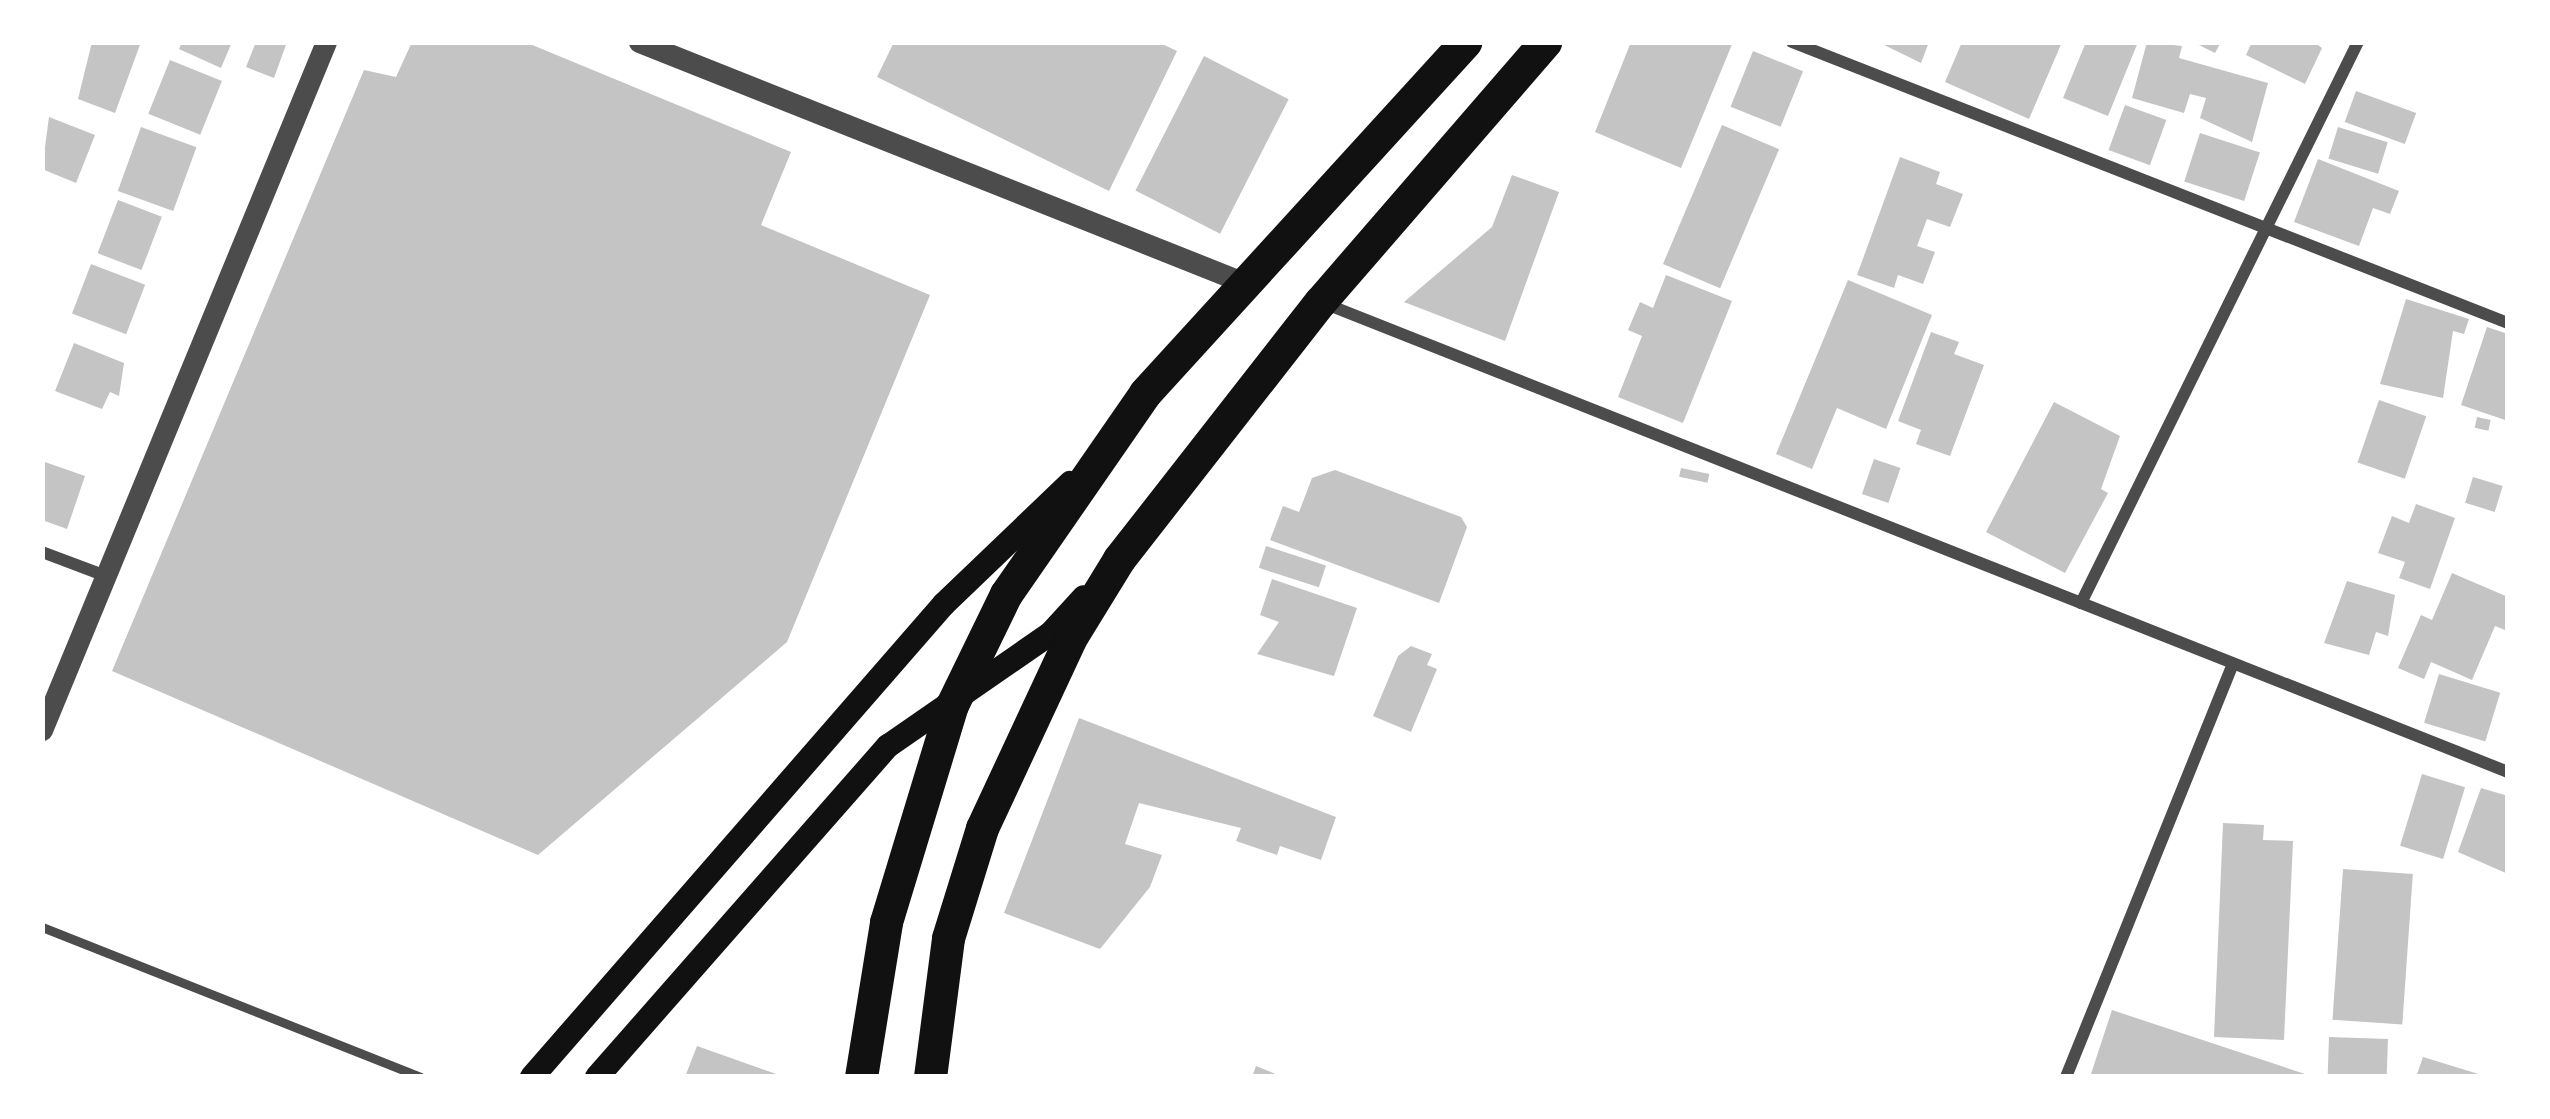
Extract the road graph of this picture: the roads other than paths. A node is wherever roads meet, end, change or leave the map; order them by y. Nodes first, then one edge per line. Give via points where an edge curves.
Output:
1 (326, 42) edge
2 (639, 42) edge
3 (1465, 42) edge
4 (1545, 42) edge
5 (1792, 42) edge
6 (2358, 42) edge
7 (2266, 227) junction
8 (1245, 283) junction
9 (1320, 302) junction
10 (2508, 323) edge
11 (1084, 470) junction
12 (42, 552) edge
13 (1119, 559) junction
14 (103, 575) junction
15 (2081, 603) junction
16 (2233, 663) junction
17 (952, 705) junction
18 (42, 730) edge
19 (2508, 772) edge
20 (42, 927) edge
21 (420, 1077) edge
22 (532, 1077) edge
23 (597, 1077) edge
24 (861, 1077) edge
25 (930, 1077) edge
26 (2066, 1077) edge

1 - 14 street
2 - 8 street
3 - 8 highway
4 - 9 highway
5 - 7 street
6 - 7 street
7 - 10 street
7 - 15 street
8 - 11 highway
9 - 13 highway
9 - 15 street
11 - 17 highway via 1006,594
11 - 22 main road via 944,604
12 - 14 street
13 - 17 main road via 1050,634
13 - 25 highway via 1027,719 982,827 948,938
14 - 18 street
15 - 16 street
16 - 19 street
16 - 26 street
17 - 23 main road via 888,746
17 - 24 highway via 886,922
20 - 21 lane

